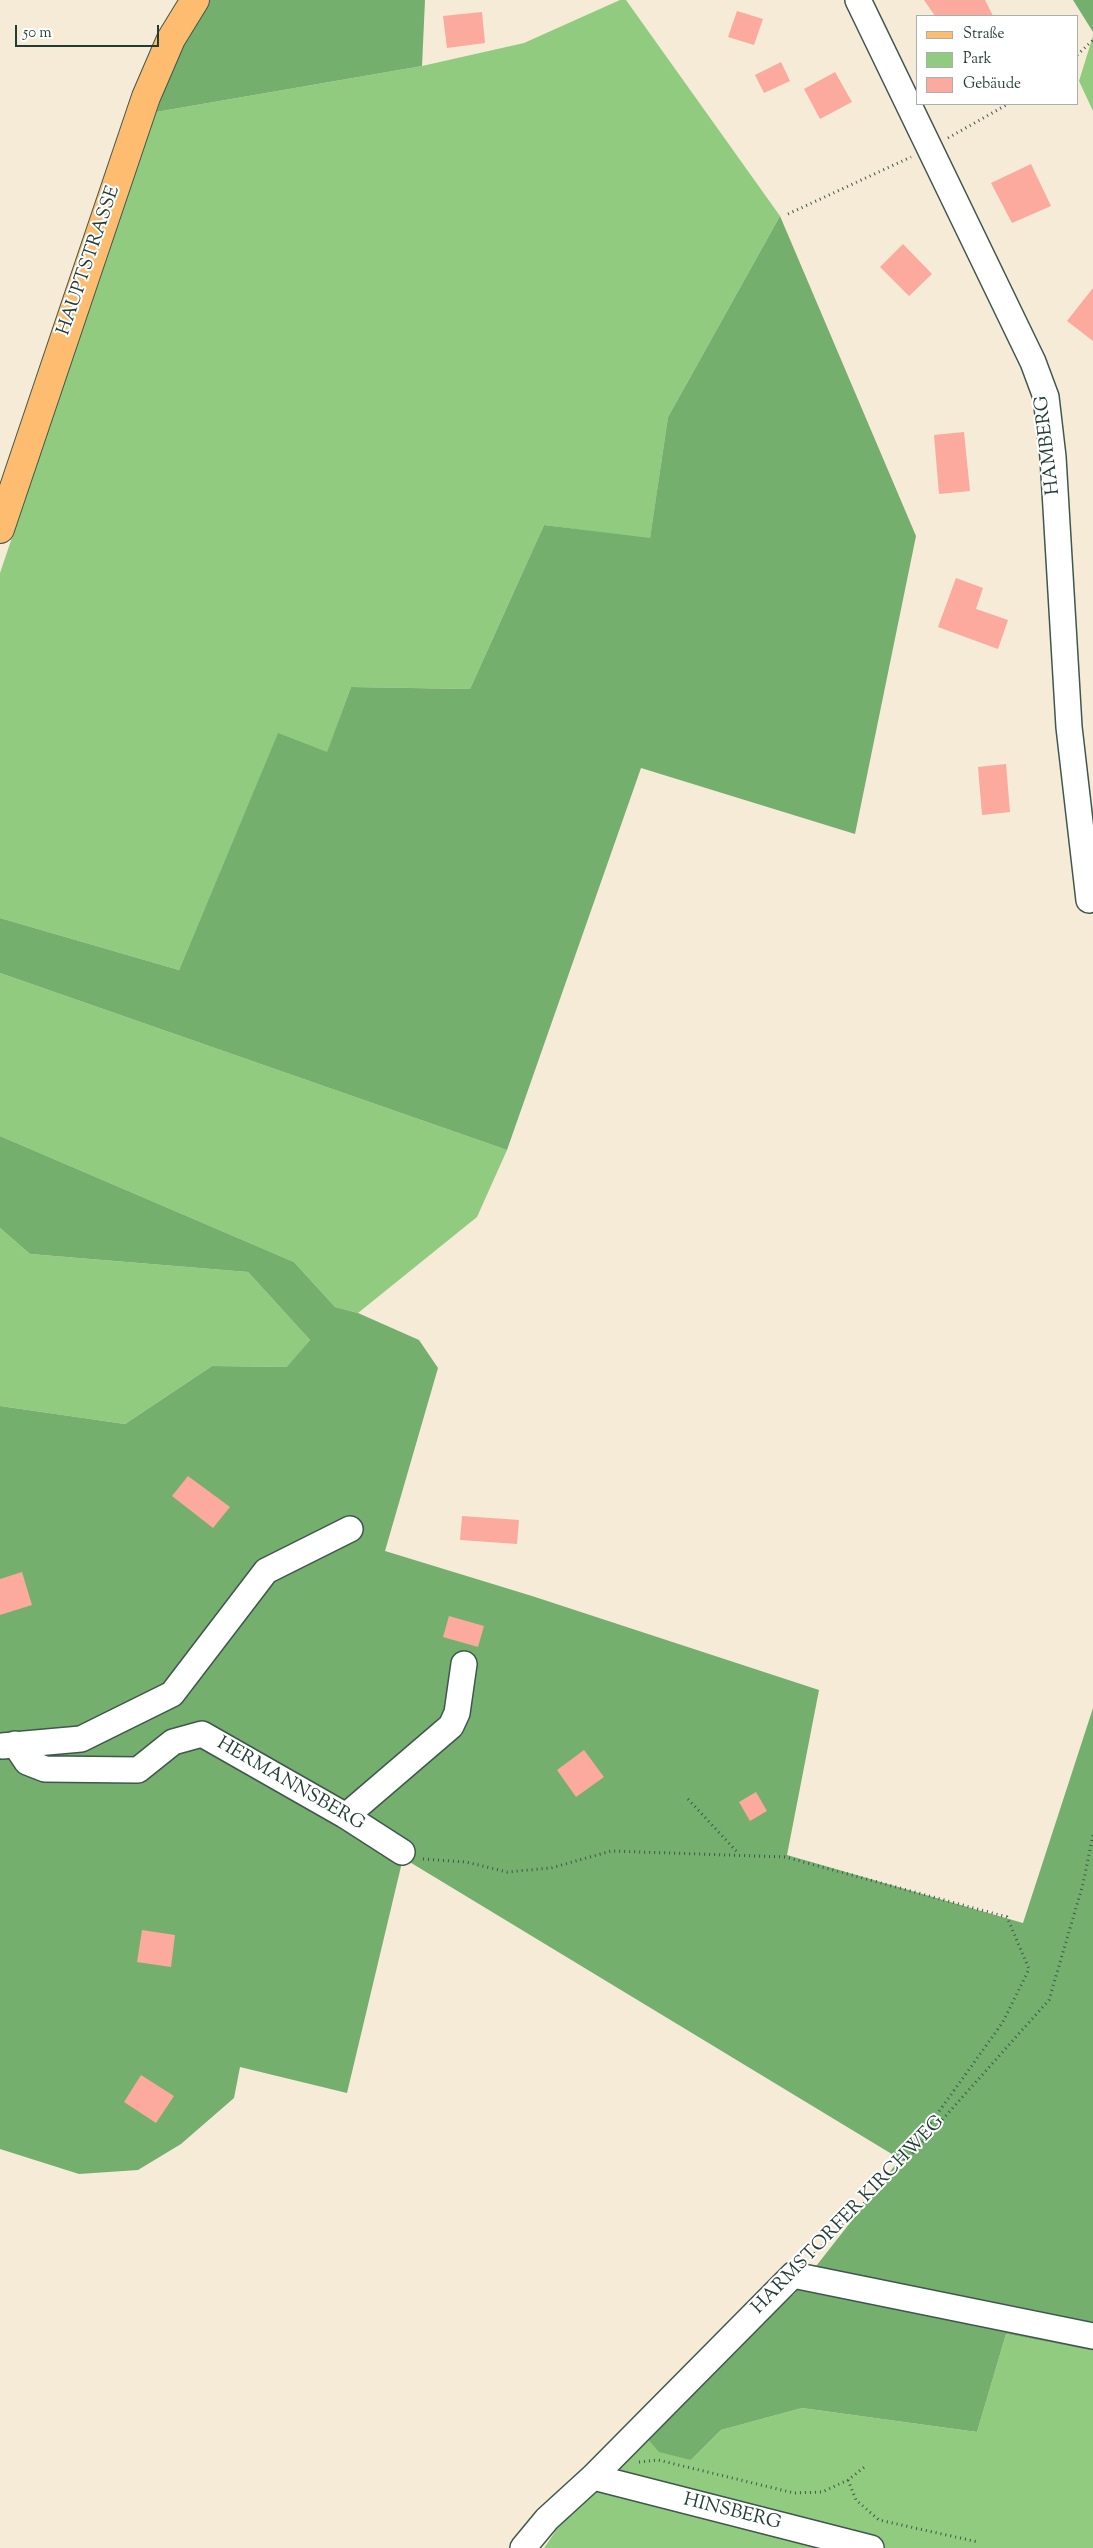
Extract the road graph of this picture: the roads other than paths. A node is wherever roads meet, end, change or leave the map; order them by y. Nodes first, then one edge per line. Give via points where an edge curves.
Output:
1 (195, 0) edge
2 (858, 0) edge
3 (4, 499) edge
4 (0, 529) edge
5 (1089, 900) dead end
6 (350, 1528) dead end
7 (464, 1664) dead end
8 (7, 1746) edge
9 (346, 1816) junction
10 (402, 1852) road end
11 (1093, 2336) edge
12 (602, 2480) junction
13 (523, 2548) edge
14 (871, 2548) edge

1 - 3 main road, HAUPTSTRASSE via 171,39 146,97
2 - 5 street, HAMBERG via 1033,362 1046,397 1053,457 1069,726
3 - 4 main road, HAUPTSTRASSE
6 - 8 street, HERMANNSBERG via 266,1571 172,1694 81,1739
7 - 9 street via 457,1713 451,1726
8 - 9 street, HERMANNSBERG via 27,1762 45,1768 138,1770 173,1742 202,1734
9 - 10 street, HERMANNSBERG
11 - 12 street, HARMSTORFER KIRCHWEG via 793,2275
12 - 13 street, HARMSTORFER KIRCHWEG via 547,2519
12 - 14 street, HINSBERG

